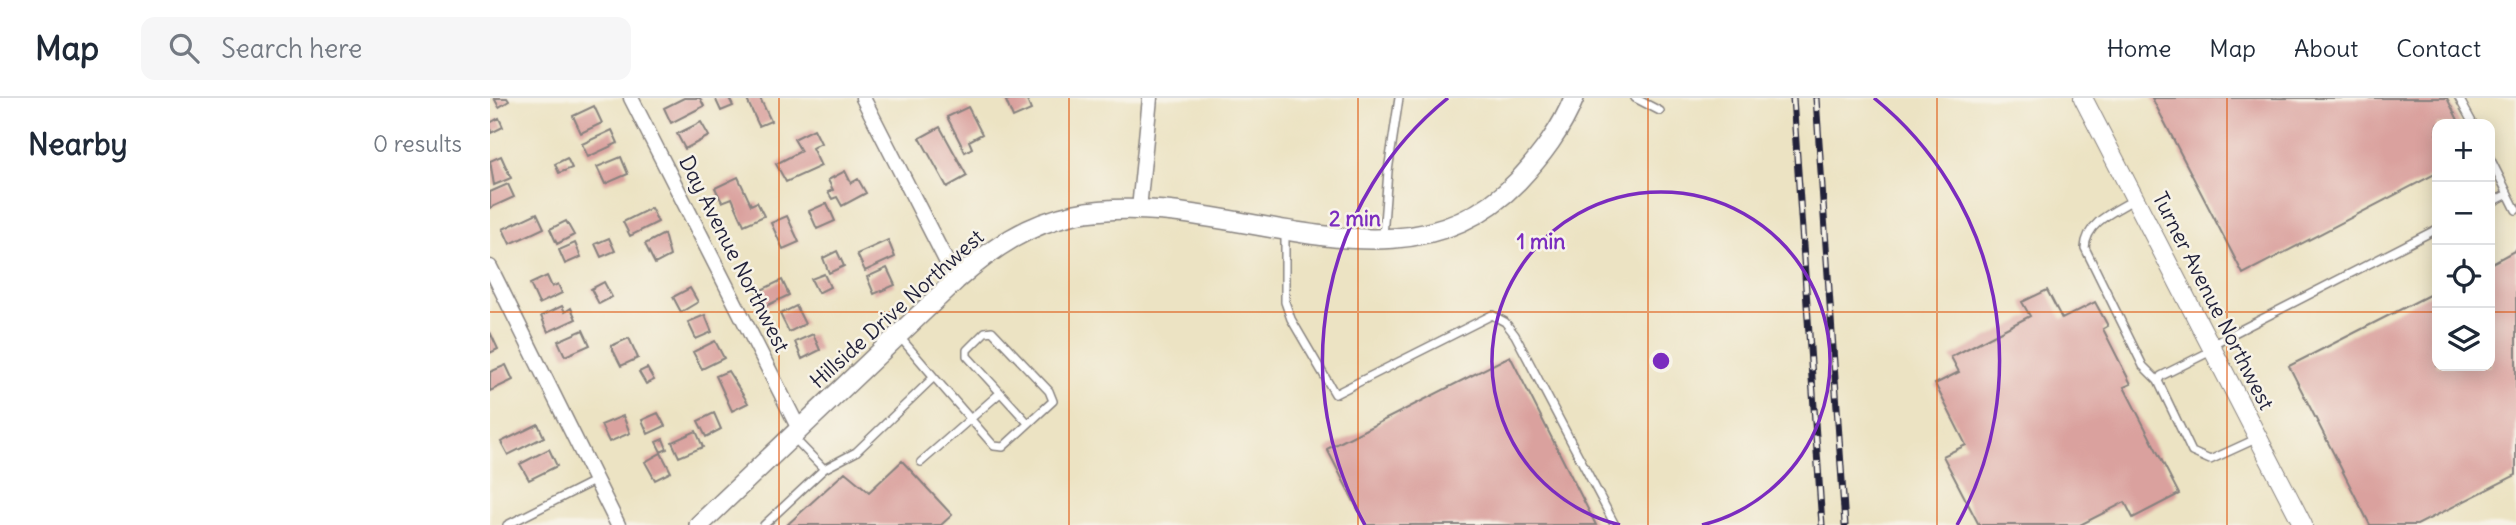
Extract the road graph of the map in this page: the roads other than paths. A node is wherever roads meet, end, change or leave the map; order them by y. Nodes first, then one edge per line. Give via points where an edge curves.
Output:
1 (631, 98) edge
2 (863, 98) edge
3 (1150, 98) edge
4 (1399, 98) edge
5 (1574, 98) edge
6 (1635, 98) edge
7 (2083, 98) edge
8 (2459, 98) edge
9 (1660, 111) dead end
10 (2470, 119) edge
11 (2495, 168) edge
12 (2508, 194) junction
13 (2135, 200) junction
14 (2495, 200) edge
15 (1139, 209) junction
16 (2516, 210) edge
17 (1286, 228) junction
18 (2432, 232) edge
19 (1382, 239) junction
20 (492, 276) edge
21 (957, 280) junction
22 (898, 336) junction
23 (2212, 347) junction
24 (934, 377) junction
25 (2158, 381) junction
26 (1000, 393) junction
27 (971, 420) junction
28 (1028, 423) junction
29 (796, 433) junction
30 (2258, 438) junction
31 (921, 462) dead end
32 (824, 469) junction
33 (596, 480) junction
34 (507, 525) edge
35 (618, 525) edge
36 (699, 525) edge
37 (764, 525) edge
38 (1615, 525) edge
39 (2303, 525) edge

1 - 29 street, Day Avenue Northwest
2 - 21 street
3 - 15 street
4 - 19 lane
5 - 19 main road, Hillside Drive Northwest via 1562,128 1502,198 1431,234
6 - 9 lane
7 - 13 street, Turner Avenue Northwest
8 - 10 lane
11 - 12 lane
12 - 14 lane
12 - 16 lane
13 - 23 street, Turner Avenue Northwest
13 - 25 lane via 2102,218 2085,239 2085,248 2143,366
15 - 17 main road, Hillside Drive Northwest
15 - 21 main road, Hillside Drive Northwest via 1078,214 1037,225 986,254
17 - 19 main road, Hillside Drive Northwest
17 - 38 lane via 1285,302 1335,394 1492,315 1515,335
18 - 23 lane
20 - 33 street
21 - 22 main road, Hillside Drive Northwest
22 - 24 lane
22 - 29 main road, Hillside Drive Northwest
23 - 25 lane
23 - 30 street, Turner Avenue Northwest
24 - 27 lane
24 - 32 lane via 856,452
25 - 30 lane via 2192,452 2200,458 2210,460
26 - 27 lane
26 - 28 lane
26 - 28 lane via 967,356 967,350 985,332 992,331 1049,391 1053,401
27 - 28 lane via 994,446 1003,447
27 - 31 lane
29 - 32 lane
29 - 36 main road, Hillside Drive Northwest
30 - 39 street, Turner Avenue Northwest
32 - 37 lane
33 - 34 lane
33 - 35 street

